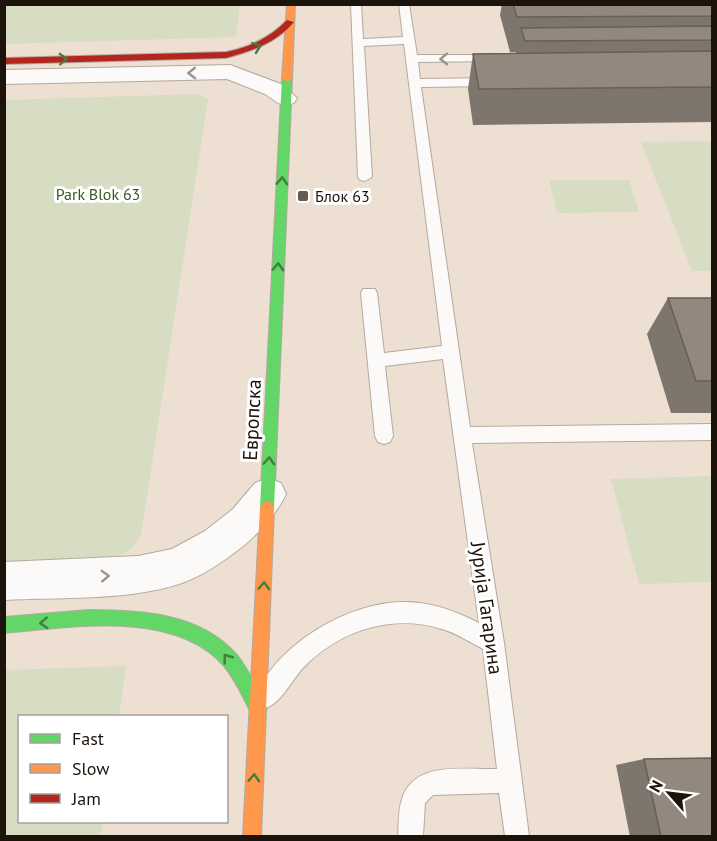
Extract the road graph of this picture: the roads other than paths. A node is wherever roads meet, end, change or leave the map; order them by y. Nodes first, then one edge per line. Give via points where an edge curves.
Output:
1 (291, 4) edge
2 (356, 4) edge
3 (404, 4) edge
4 (290, 22) junction
5 (409, 40) junction
6 (358, 43) junction
7 (504, 58) edge
8 (412, 59) junction
9 (4, 61) edge
10 (4, 77) edge
11 (510, 82) edge
12 (415, 83) junction
13 (286, 98) junction
14 (365, 177) dead end
15 (369, 293) dead end
16 (451, 351) junction
17 (378, 360) junction
18 (712, 432) edge
19 (462, 435) junction
20 (384, 436) dead end
21 (268, 494) junction
22 (4, 581) edge
23 (4, 625) edge
24 (493, 643) junction
25 (258, 708) junction
26 (510, 781) junction
27 (252, 837) edge
28 (411, 837) edge
29 (517, 837) edge

1 - 4 street, Европска
2 - 6 lane
3 - 5 lane, Јурија Гагарина
9 -> 4 street via 226,55 266,44
4 - 13 street, Европска
5 - 6 lane
5 - 8 lane, Јурија Гагарина
6 - 14 lane
7 -> 8 lane
8 - 12 lane, Јурија Гагарина
13 -> 10 street via 230,72
11 - 12 lane
12 - 16 lane, Јурија Гагарина
21 -> 13 street, Европска
15 - 17 lane
16 - 17 lane
16 - 19 lane, Јурија Гагарина
17 - 20 lane
18 - 19 lane
19 - 24 lane, Јурија Гагарина
22 -> 21 street via 138,575 178,566 246,521
25 -> 21 street, Европска
25 -> 23 street via 225,654 199,633 168,623 117,619
24 - 25 lane via 438,616 402,612 366,618 349,623 304,652
24 - 26 lane, Јурија Гагарина
27 -> 25 street, Европска
26 - 28 lane via 430,783 418,791 413,801
26 - 29 lane, Јурија Гагарина

